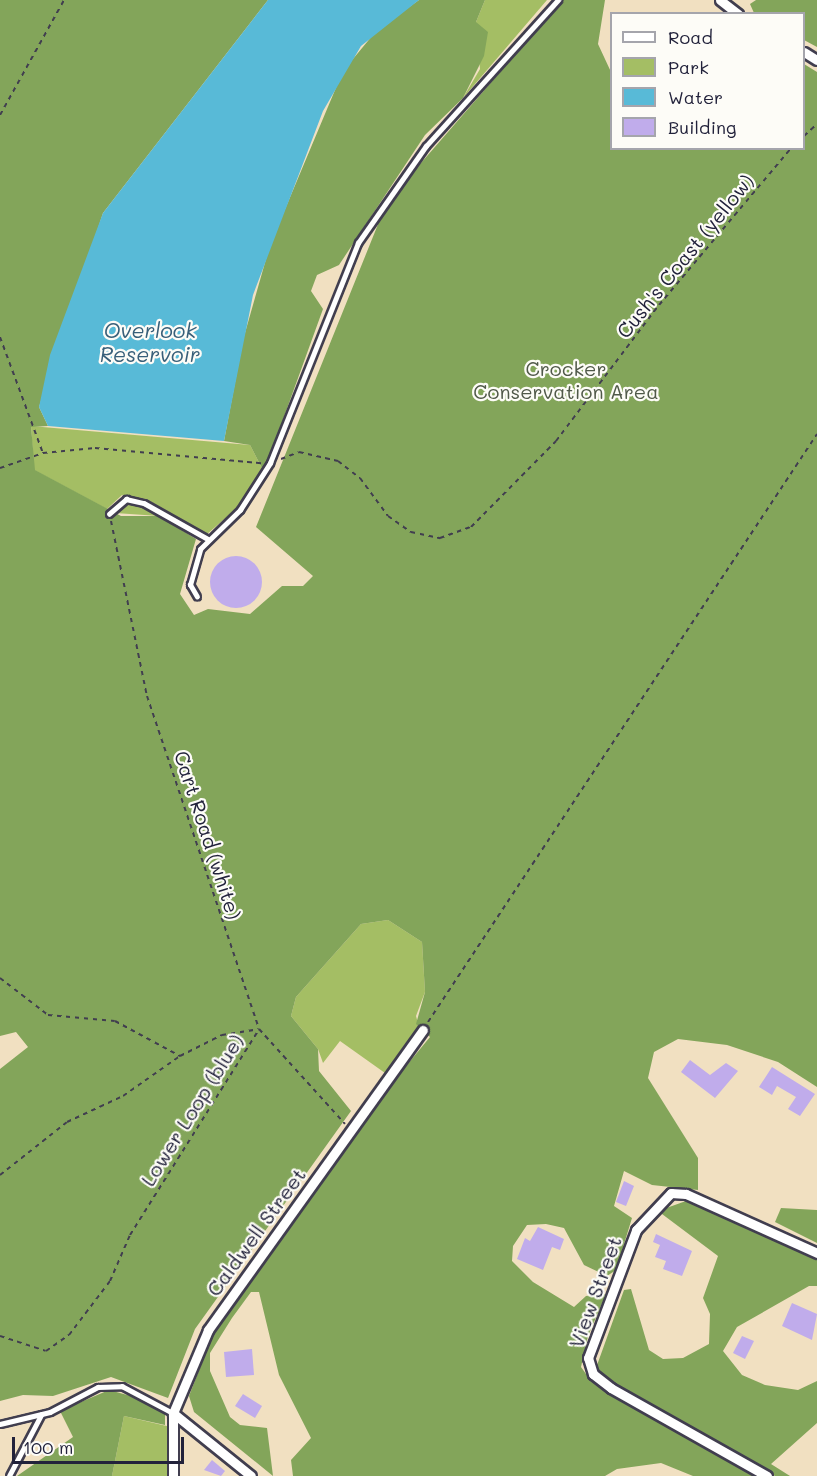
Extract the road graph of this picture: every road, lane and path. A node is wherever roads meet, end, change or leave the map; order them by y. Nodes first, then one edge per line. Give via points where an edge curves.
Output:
1 (64, 0) edge
2 (558, 0) edge
3 (720, 0) edge
4 (735, 12) edge
5 (0, 115) edge
6 (817, 124) edge
7 (805, 135) edge
8 (789, 150) edge
9 (0, 337) edge
10 (817, 434) edge
11 (43, 453) junction
12 (270, 463) junction
13 (0, 468) edge
14 (109, 514) joint
15 (208, 539) junction
16 (197, 597) dead end
17 (0, 978) edge
18 (259, 1029) junction
19 (423, 1030) joint
20 (180, 1056) junction
21 (351, 1130) junction
22 (0, 1175) edge
23 (817, 1253) edge
24 (0, 1336) edge
25 (173, 1413) junction
26 (41, 1415) junction
27 (0, 1424) edge
28 (9, 1476) edge
29 (173, 1476) edge
30 (251, 1476) edge
31 (767, 1476) edge

1 - 5 path
2 - 12 lane via 426,146 358,243
3 - 4 street
6 - 7 path
8 - 12 path, Cush's Coast (yellow) via 659,304 556,441 471,527 440,537 411,532 388,516 360,478 338,461 299,452
9 - 11 path
10 - 19 path
11 - 12 path via 95,448
11 - 13 path
12 - 15 lane via 240,510
14 - 15 lane via 126,499 144,503
14 - 18 path, Cart Road (white) via 147,696
15 - 16 lane via 192,567 190,585
17 - 20 path via 48,1015 115,1021
18 - 20 path, Lower Loop (blue) via 222,1035
18 - 21 path, Cart Road (white)
18 - 24 path, Lower Loop (blue) via 130,1235 110,1281 69,1335 46,1351
19 - 21 street, Caldwell Street
20 - 22 path, Lower Loop (blue) via 123,1096 67,1122
21 - 25 street, Caldwell Street via 208,1330
23 - 31 street, View Street via 686,1194 671,1193 636,1230 588,1358 593,1374 611,1388
25 - 26 lane via 122,1386 87,1390
25 - 29 street, Caldwell Street
25 - 30 street
26 - 27 lane
26 - 28 lane

